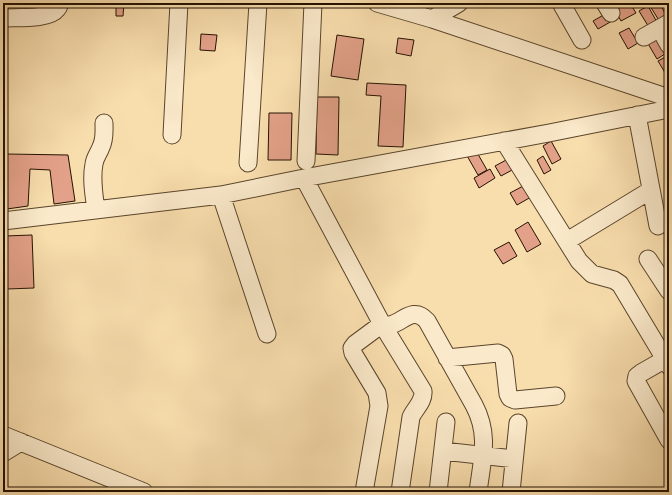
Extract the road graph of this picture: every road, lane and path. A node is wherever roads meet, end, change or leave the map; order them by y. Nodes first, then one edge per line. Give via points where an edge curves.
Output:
1 (60, 3) edge
2 (179, 3) edge
3 (258, 3) edge
4 (313, 3) edge
5 (377, 3) edge
6 (459, 3) edge
7 (561, 3) edge
8 (3, 18) edge
9 (432, 19) junction
10 (665, 26) edge
11 (644, 38) dead end
12 (582, 40) dead end
13 (669, 45) edge
14 (669, 98) edge
15 (669, 109) edge
16 (637, 115) junction
17 (104, 123) dead end
18 (172, 135) dead end
19 (504, 141) junction
20 (306, 161) dead end
21 (248, 163) dead end
22 (304, 178) junction
23 (651, 190) junction
24 (221, 195) junction
25 (96, 210) junction
26 (3, 221) edge
27 (658, 226) dead end
28 (567, 241) junction
29 (648, 259) dead end
30 (669, 291) edge
31 (382, 324) junction
32 (267, 334) dead end
33 (447, 358) junction
34 (668, 361) edge
35 (556, 396) dead end
36 (446, 422) dead end
37 (518, 423) dead end
38 (3, 435) edge
39 (669, 440) edge
40 (21, 442) junction
41 (443, 452) junction
42 (3, 453) edge
43 (483, 455) junction
44 (514, 459) junction
45 (144, 492) edge
46 (364, 492) edge
47 (400, 492) edge
48 (438, 492) edge
49 (478, 492) edge
50 (511, 492) edge

1 - 8 street via 57,10 50,14
2 - 18 street
3 - 21 street
4 - 20 street
5 - 9 street
6 - 9 street
7 - 12 street
9 - 14 street
10 - 11 street
10 - 13 street
15 - 16 street
16 - 19 street
16 - 23 street
17 - 25 street via 104,138 94,164
19 - 22 street
19 - 28 street
22 - 24 street
22 - 31 street
23 - 27 street
23 - 28 street
24 - 25 street
24 - 32 street
25 - 26 street
28 - 34 street via 592,274 620,284
29 - 30 street
31 - 33 street via 393,324 411,314 423,316
31 - 46 street via 352,348 379,400
31 - 47 street via 423,391 421,402 411,417
33 - 35 street via 498,352 504,359 510,398 515,400
33 - 43 street via 480,417 484,436
34 - 39 street via 641,373 636,381
36 - 41 street
37 - 44 street
38 - 40 street
40 - 42 street
40 - 45 street
41 - 43 street
41 - 48 street
43 - 44 street
43 - 49 street
44 - 50 street

